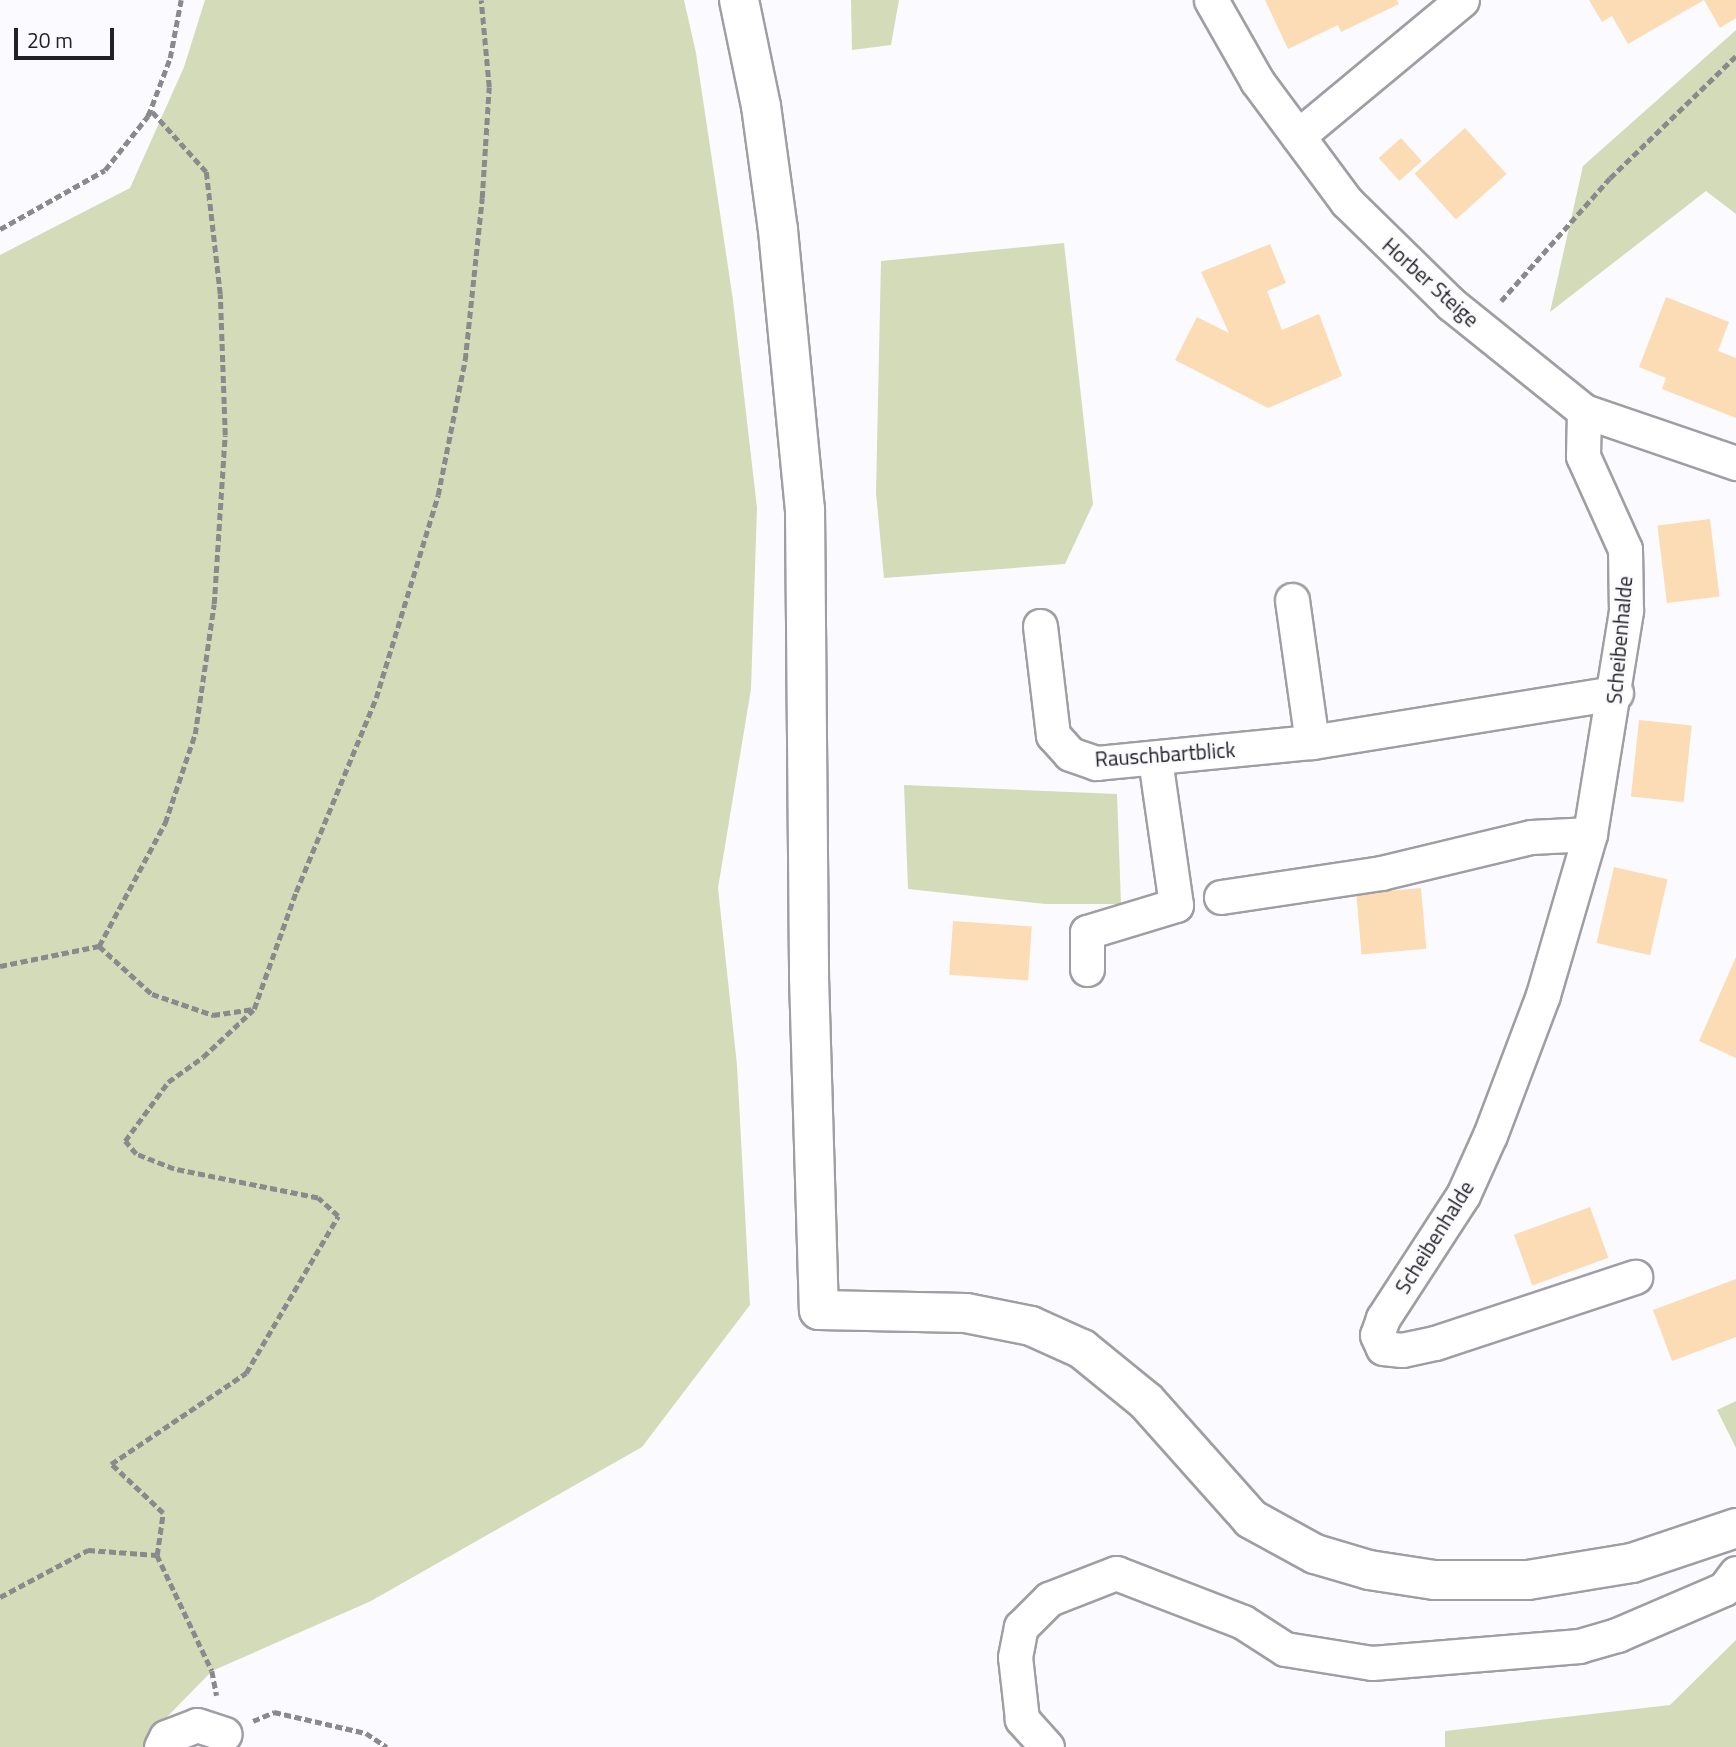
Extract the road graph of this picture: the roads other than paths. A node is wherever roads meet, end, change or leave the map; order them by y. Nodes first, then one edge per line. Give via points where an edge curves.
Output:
1 (739, 0) edge
2 (1211, 0) edge
3 (1462, 0) edge
4 (1298, 136) junction
5 (1584, 411) junction
6 (1736, 463) edge
7 (1292, 600) dead end
8 (1040, 626) dead end
9 (1616, 693) junction
10 (1312, 742) junction
11 (1155, 759) junction
12 (1590, 834) junction
13 (1222, 897) dead end
14 (1087, 969) dead end
15 (1635, 1277) dead end
16 (1736, 1528) edge
17 (1736, 1573) edge
18 (225, 1734) road end
19 (161, 1747) edge
20 (1047, 1747) edge

1 - 16 main road via 761,106 778,230 805,509 813,1207 819,1310 966,1312 1031,1326 1082,1349 1146,1401 1251,1518 1315,1554 1369,1570 1434,1580 1528,1580 1632,1563
2 - 4 street, Horber Steige via 1257,81
3 - 4 street
4 - 5 street, Horber Steige via 1347,202 1397,256
5 - 6 street, Horber Steige
5 - 9 street, Scheibenhalde via 1583,456 1625,549 1626,611
7 - 10 street
8 - 11 street, Rauschbartblick via 1053,735 1070,754 1096,763
9 - 10 street, Rauschbartblick
9 - 12 street, Scheibenhalde
10 - 11 street, Rauschbartblick
11 - 14 street via 1176,905 1087,932
12 - 13 street via 1531,837 1381,873
12 - 15 street, Scheibenhalde via 1543,995 1490,1135 1463,1195 1377,1335 1383,1348 1435,1343
17 - 20 street via 1724,1589 1617,1635 1579,1646 1371,1663 1285,1649 1243,1622 1116,1573 1049,1599 1021,1628 1015,1657 1022,1719
18 - 19 street via 197,1725 166,1737

